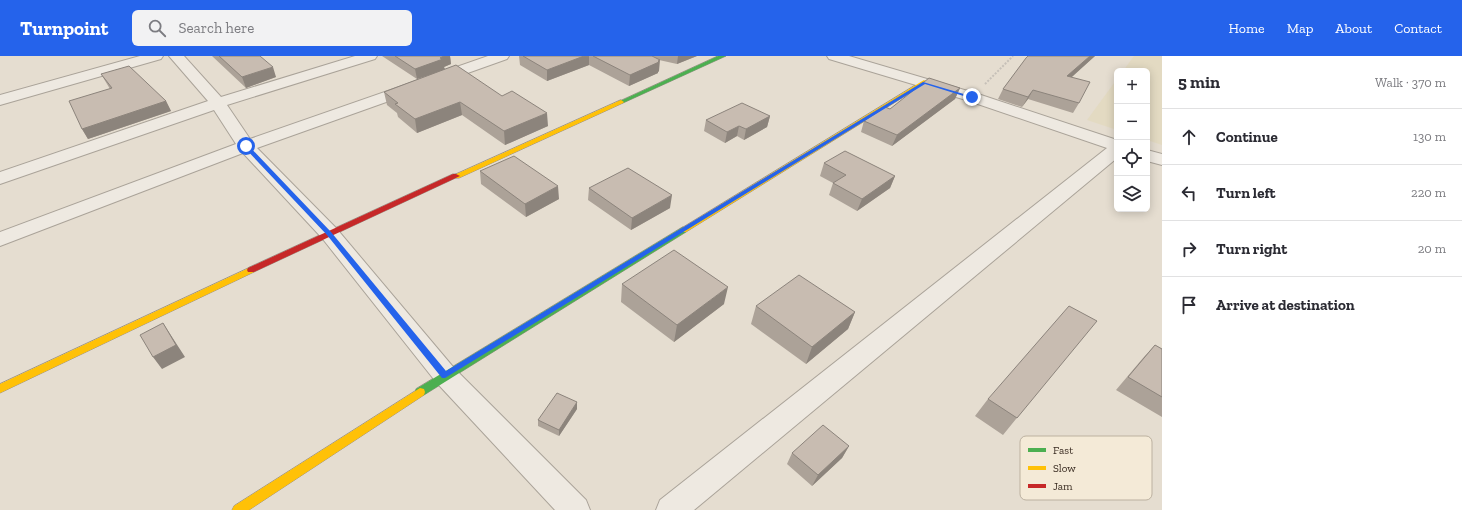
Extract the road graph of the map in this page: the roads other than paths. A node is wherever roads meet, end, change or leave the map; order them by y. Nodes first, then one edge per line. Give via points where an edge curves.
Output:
1 (156, 56) edge
2 (176, 56) edge
3 (370, 56) edge
4 (502, 56) edge
5 (723, 56) edge
6 (834, 56) edge
7 (924, 82) junction
8 (0, 100) edge
9 (218, 103) junction
10 (1114, 145) edge
11 (246, 146) junction
12 (1114, 151) edge
13 (1150, 156) edge
14 (1162, 160) edge
15 (0, 178) edge
16 (329, 233) junction
17 (0, 239) edge
18 (445, 375) junction
19 (0, 389) edge
20 (238, 510) edge
21 (575, 510) edge
22 (671, 510) edge

1 - 8 street
2 - 9 street
3 - 9 street
4 - 11 street
5 - 16 street
6 - 7 street
7 - 10 street
7 - 18 street
9 - 11 street
9 - 15 street
11 - 16 street
11 - 17 street
12 - 22 street
13 - 14 street
16 - 18 street
16 - 19 street
18 - 20 street
18 - 21 street

